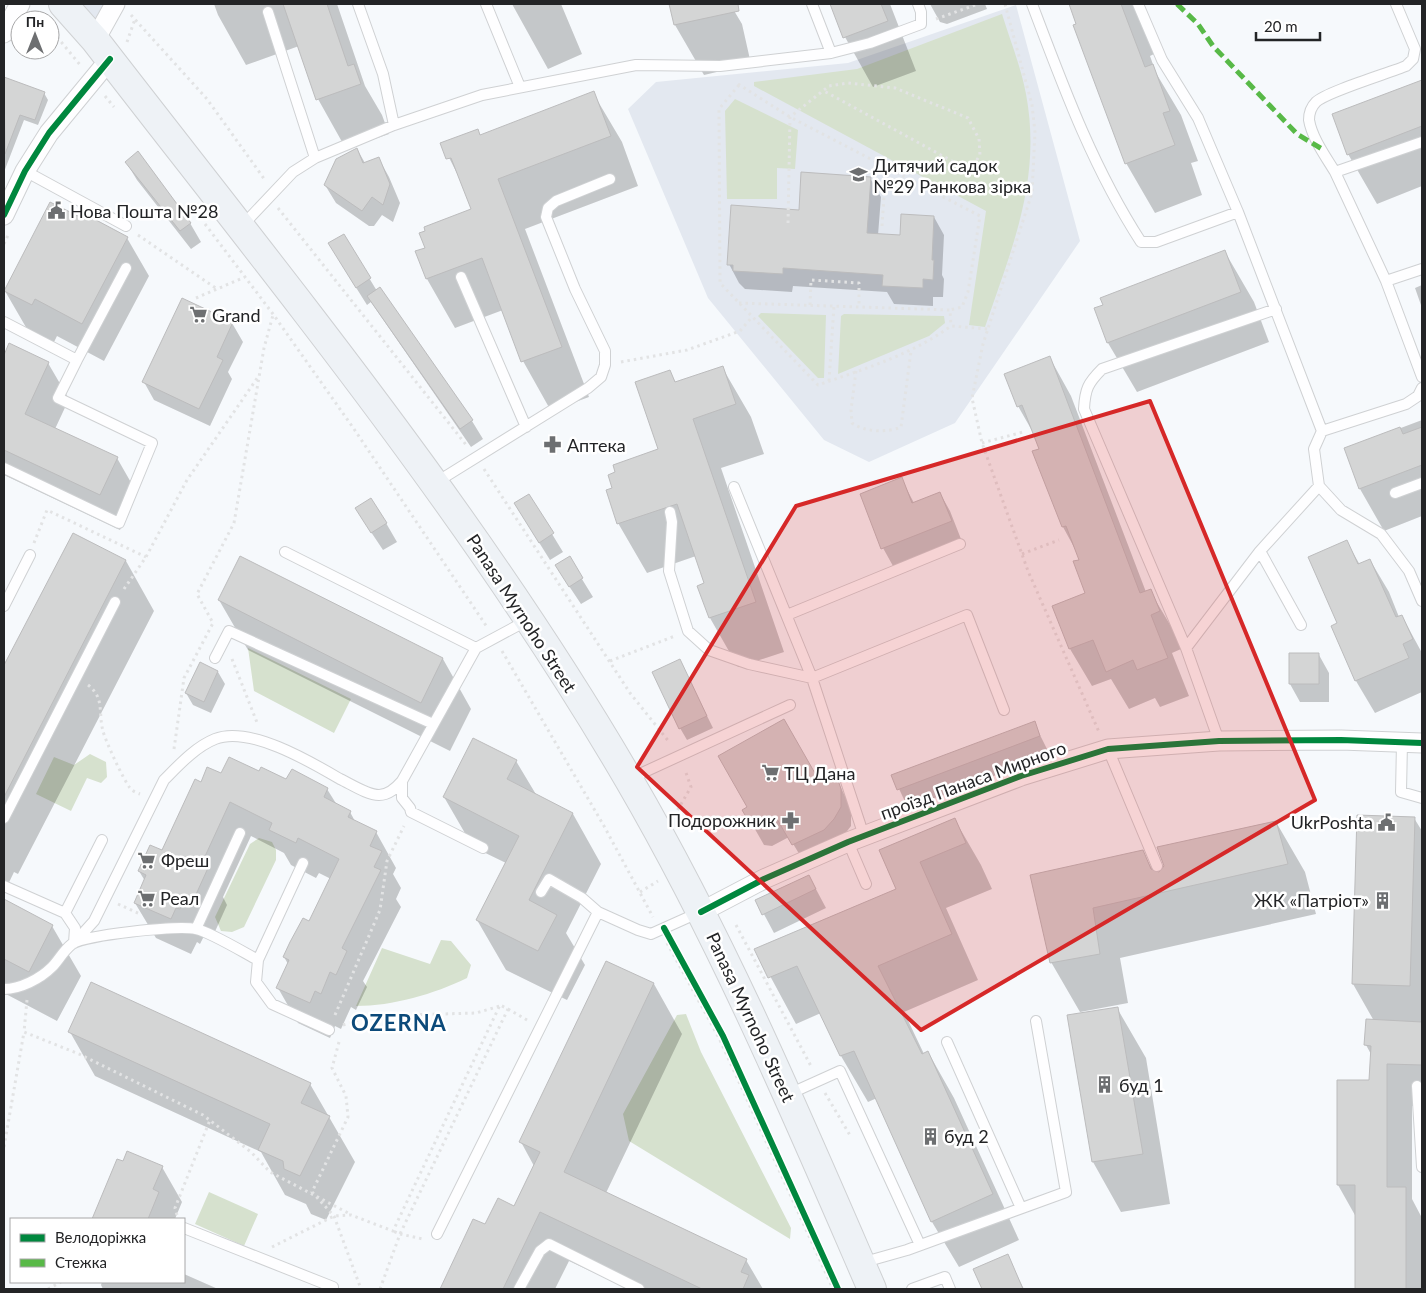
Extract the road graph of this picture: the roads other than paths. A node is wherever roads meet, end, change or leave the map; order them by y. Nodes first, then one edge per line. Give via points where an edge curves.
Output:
1 (20, 4) edge
2 (63, 4) edge
3 (358, 4) edge
4 (486, 4) edge
5 (812, 4) edge
6 (918, 4) edge
7 (1032, 4) edge
8 (1138, 4) edge
9 (1396, 4) edge
10 (121, 7) edge
11 (268, 12) dead end
12 (4, 33) edge
13 (102, 50) junction
14 (831, 53) junction
15 (520, 87) junction
16 (394, 125) junction
17 (1422, 142) edge
18 (315, 158) junction
19 (25, 171) junction
20 (1335, 172) junction
21 (610, 179) dead end
22 (1238, 212) junction
23 (4, 215) edge
24 (126, 226) road end
25 (241, 228) junction
26 (126, 268) dead end
27 (1422, 269) edge
28 (461, 277) dead end
29 (1386, 281) junction
30 (1276, 309) junction
31 (4, 322) edge
32 (77, 360) junction
33 (1422, 377) edge
34 (1422, 388) edge
35 (526, 427) junction
36 (1322, 431) junction
37 (4, 468) edge
38 (1422, 483) edge
39 (434, 484) junction
40 (1320, 486) junction
41 (734, 487) dead end
42 (1395, 493) dead end
43 (670, 512) dead end
44 (960, 544) dead end
45 (1260, 551) junction
46 (285, 552) dead end
47 (30, 555) road end
48 (1422, 601) edge
49 (116, 602) road end
50 (4, 606) edge
51 (787, 616) junction
52 (529, 619) junction
53 (1301, 625) dead end
54 (476, 648) junction
55 (1186, 648) junction
56 (215, 658) dead end
57 (812, 678) junction
58 (790, 705) dead end
59 (1004, 710) dead end
60 (433, 724) junction
61 (1219, 742) junction
62 (1402, 742) junction
63 (1422, 743) edge
64 (1108, 748) junction
65 (628, 779) junction
66 (402, 781) junction
67 (1422, 798) edge
68 (4, 818) edge
69 (240, 833) dead end
70 (856, 839) junction
71 (102, 840) dead end
72 (482, 848) dead end
73 (303, 863) dead end
74 (1156, 866) dead end
75 (866, 884) dead end
76 (4, 886) edge
77 (541, 892) dead end
78 (598, 912) junction
79 (701, 912) junction
80 (65, 913) junction
81 (196, 929) junction
82 (74, 943) junction
83 (258, 960) junction
84 (4, 989) edge
85 (1036, 1021) dead end
86 (328, 1030) road end
87 (947, 1042) dead end
88 (1417, 1086) dead end
89 (788, 1094) junction
90 (1422, 1167) edge
91 (1021, 1208) junction
92 (185, 1228) edge
93 (437, 1234) road end
94 (920, 1245) junction
95 (860, 1263) junction
96 (334, 1289) edge
97 (519, 1289) edge
98 (639, 1289) edge
99 (872, 1289) edge
100 (912, 1289) edge
101 (950, 1289) edge

1 - 12 street
2 - 13 main road, Panasa Myrnoho Street
3 - 16 lane via 384,74
4 - 15 lane
5 - 14 lane
6 - 14 lane via 921,24
7 - 22 lane via 1085,141 1141,242 1156,242
8 - 22 lane via 1162,60 1198,118
9 - 20 lane via 1415,49 1413,59 1406,66 1329,94 1310,109 1312,129
10 - 13 street
11 - 18 lane
13 - 19 street via 92,80 49,133
13 - 25 main road, Panasa Myrnoho Street
14 - 15 lane via 720,66 636,65
15 - 16 lane via 482,94
16 - 18 lane
17 - 20 lane
18 - 25 lane via 293,172
19 - 23 street
19 - 24 lane
20 - 29 lane
21 - 35 lane via 556,200 548,208 546,217 605,351 601,377
22 - 30 lane
25 - 39 main road, Panasa Myrnoho Street
26 - 32 lane
27 - 29 lane
28 - 35 lane
29 - 33 lane
30 - 36 lane
30 - 55 lane via 1102,369 1085,391 1084,409
31 - 32 lane
32 - 37 lane via 58,398 152,444 119,523
34 - 36 lane via 1418,396 1406,404
35 - 39 lane
36 - 40 lane via 1314,449
38 - 42 lane
39 - 52 main road, Panasa Myrnoho Street
40 - 45 lane
40 - 48 lane via 1341,510 1381,534 1409,570
41 - 51 lane
43 - 57 lane via 669,570 688,631 709,650 749,664
44 - 51 lane
45 - 53 lane
45 - 55 lane
46 - 54 lane
47 - 50 lane
49 - 68 lane
51 - 57 lane
52 - 54 lane
52 - 65 main road, Panasa Myrnoho Street
54 - 60 lane
55 - 61 lane
56 - 60 lane via 230,631
57 - 59 lane via 967,615
57 - 70 lane
58 - 65 lane
60 - 66 lane
61 - 62 street, проїзд Панаса Мирного
61 - 64 street, проїзд Панаса Мирного
62 - 63 street, проїзд Панаса Мирного
62 - 67 lane via 1401,792
64 - 70 street, проїзд Панаса Мирного via 1021,776
64 - 74 lane
65 - 79 main road, Panasa Myrnoho Street
66 - 72 lane via 402,798 411,812
66 - 82 lane via 393,791 379,795 355,786 295,753 265,742 237,737 216,739 180,764 164,780 94,921
69 - 81 lane
70 - 75 lane
70 - 79 street, проїзд Панаса Мирного
71 - 80 lane
73 - 83 lane
76 - 80 lane
77 - 78 lane via 549,879 582,898
78 - 79 lane via 651,934
78 - 93 lane
79 - 89 main road, Panasa Myrnoho Street
80 - 82 lane via 74,928
81 - 82 lane via 143,929
81 - 83 lane
82 - 84 lane via 52,966 28,982
83 - 86 lane via 256,982 272,1004
85 - 91 lane via 1066,1192
87 - 91 lane
88 - 90 lane
89 - 94 lane via 840,1071
89 - 95 main road, Panasa Myrnoho Street
91 - 94 lane
92 - 96 lane
94 - 95 lane
95 - 99 main road, Panasa Myrnoho Street
97 - 98 lane via 540,1251 549,1244
100 - 101 lane via 945,1277

